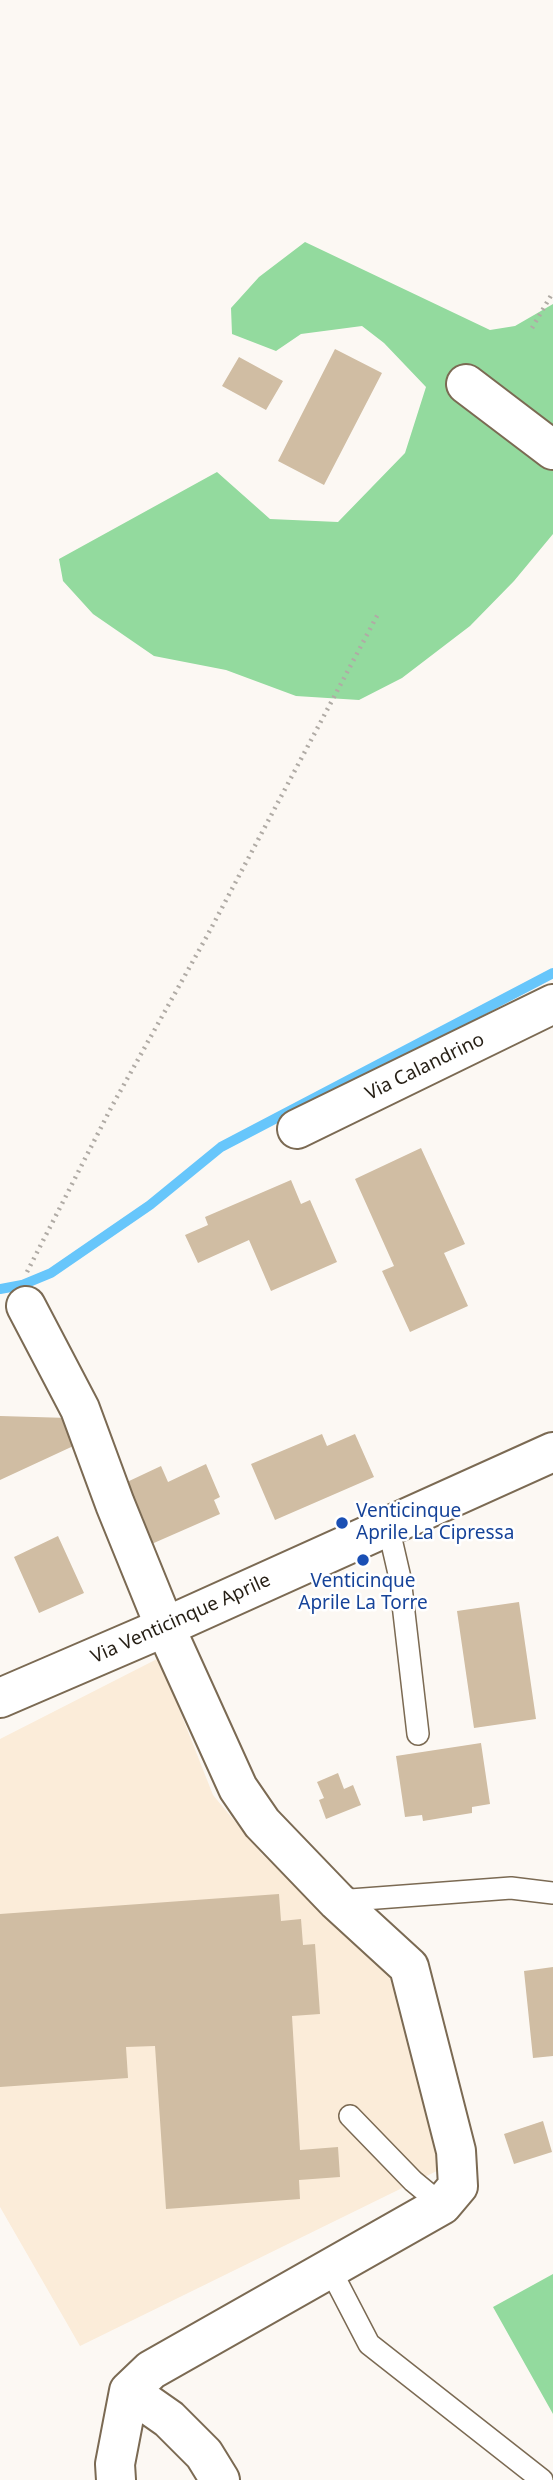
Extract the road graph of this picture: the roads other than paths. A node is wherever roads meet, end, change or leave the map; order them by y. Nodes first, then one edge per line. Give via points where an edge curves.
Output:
1 (466, 384) dead end
2 (553, 450) edge
3 (553, 1004) edge
4 (298, 1129) dead end
5 (26, 1306) road end
6 (553, 1452) edge
7 (388, 1526) junction
8 (165, 1628) junction
9 (0, 1698) edge
10 (418, 1734) dead end
11 (553, 1893) edge
12 (337, 1900) junction
13 (350, 2116) dead end
14 (442, 2205) junction
15 (330, 2269) junction
16 (129, 2391) junction
17 (116, 2480) edge
18 (220, 2480) edge
19 (542, 2480) edge

1 - 2 street
3 - 4 street, Via Calandrino
5 - 8 street via 80,1409
6 - 7 street, Via Venticinque Aprile
7 - 8 street, Via Venticinque Aprile
7 - 10 lane via 400,1578
8 - 9 street, Via Venticinque Aprile
8 - 12 street via 238,1788 262,1823
11 - 12 lane via 511,1888
12 - 14 street via 408,1967 456,2151 458,2186
13 - 14 lane
14 - 15 street
15 - 16 street via 151,2370
15 - 19 lane via 369,2344
16 - 17 street
16 - 18 street via 169,2419 204,2454

